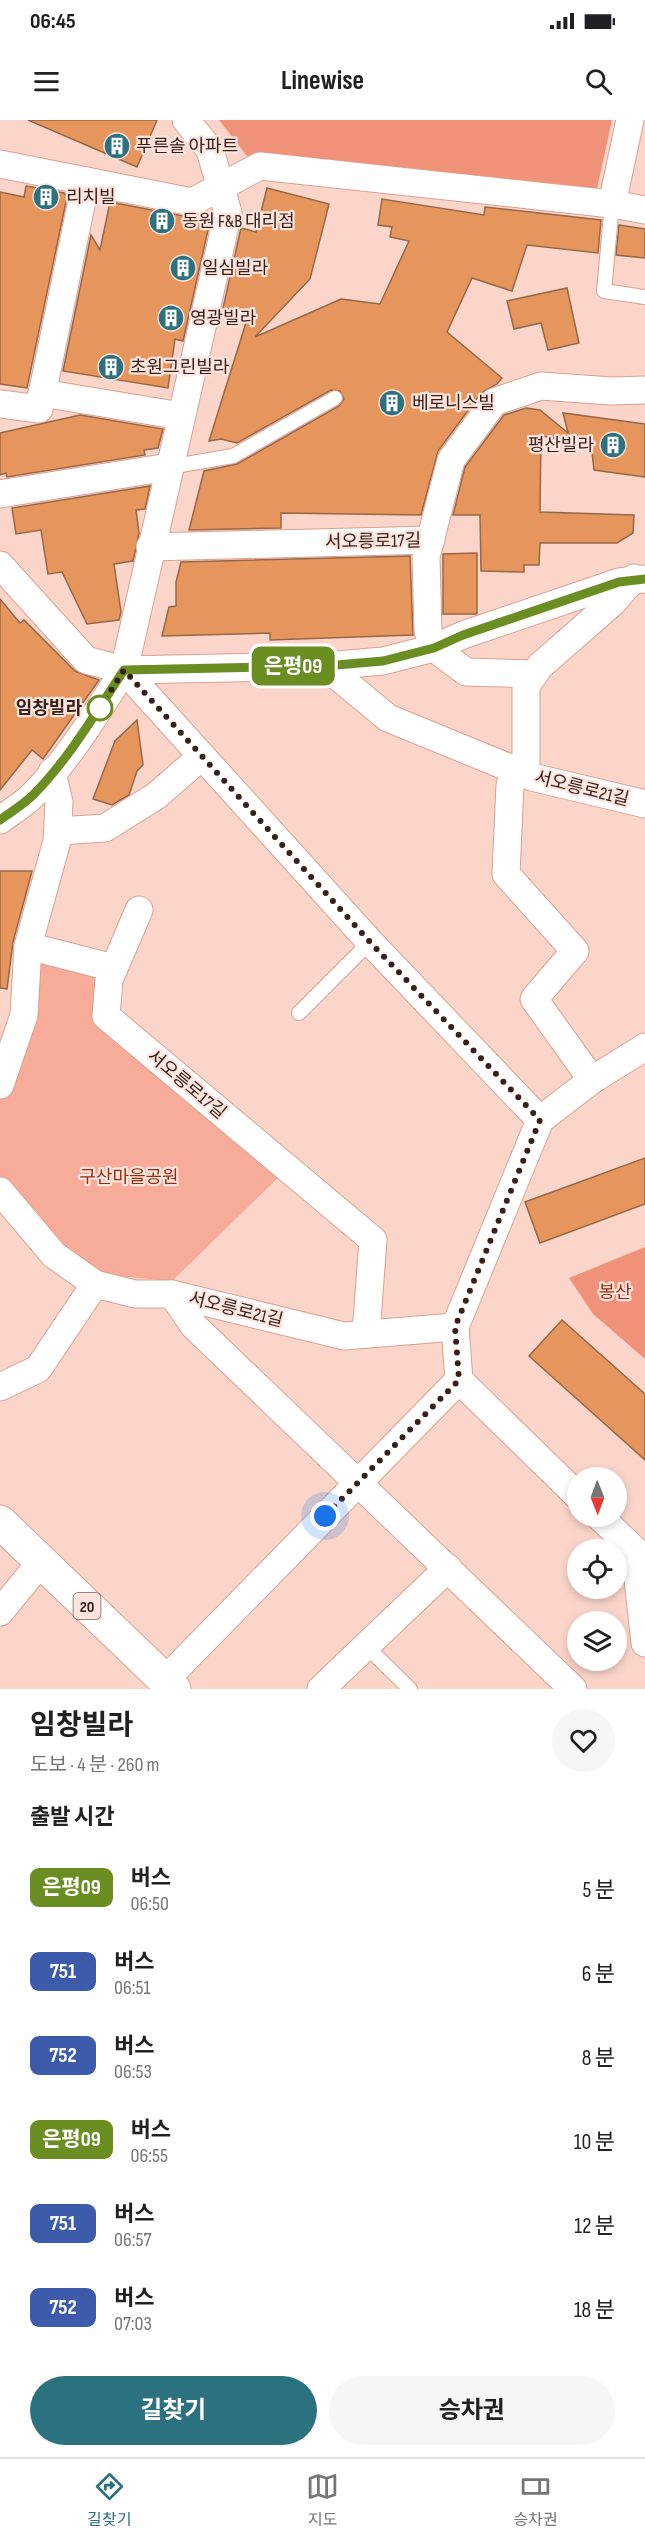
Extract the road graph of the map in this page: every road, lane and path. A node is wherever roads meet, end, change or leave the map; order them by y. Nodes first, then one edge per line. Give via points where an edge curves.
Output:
1 (186, 120) edge
2 (630, 120) edge
3 (0, 164) edge
4 (87, 181) junction
5 (220, 186) junction
6 (612, 204) junction
7 (645, 210) edge
8 (645, 297) edge
9 (645, 390) edge
10 (42, 393) junction
11 (335, 398) dead end
12 (0, 404) edge
13 (181, 416) junction
14 (169, 466) junction
15 (0, 494) edge
16 (430, 540) junction
17 (150, 547) junction
18 (0, 565) edge
19 (640, 576) edge
20 (434, 648) junction
21 (325, 666) junction
22 (124, 670) junction
23 (534, 674) junction
24 (202, 756) junction
25 (52, 772) junction
26 (519, 772) junction
27 (645, 804) edge
28 (0, 820) edge
29 (58, 831) junction
30 (139, 910) dead end
31 (370, 942) junction
32 (28, 946) junction
33 (114, 968) junction
34 (299, 1013) dead end
35 (645, 1047) edge
36 (592, 1080) junction
37 (0, 1085) edge
38 (540, 1120) junction
39 (0, 1191) edge
40 (94, 1284) junction
41 (172, 1294) junction
42 (455, 1327) junction
43 (366, 1334) junction
44 (459, 1380) junction
45 (0, 1387) edge
46 (358, 1483) junction
47 (567, 1485) edge
48 (0, 1522) edge
49 (610, 1527) edge
50 (640, 1556) edge
51 (42, 1562) junction
52 (448, 1568) junction
53 (0, 1612) edge
54 (645, 1643) edge
55 (366, 1646) junction
56 (169, 1685) edge
57 (321, 1689) edge
58 (410, 1689) edge
59 (573, 1689) edge

1 - 5 street via 210,150
2 - 6 street
3 - 4 street
4 - 5 street via 192,202
4 - 10 street
5 - 6 street via 260,166
5 - 13 street via 228,213
6 - 7 street
6 - 8 lane via 604,291
9 - 16 street, 서오릉로17길 via 541,386 494,402 451,460
10 - 12 street via 39,409
10 - 13 street
11 - 14 lane via 233,456
13 - 14 street
14 - 15 street
14 - 17 street
16 - 17 street, 서오릉로17길
16 - 20 street via 426,557 428,631
17 - 22 street
18 - 22 street via 86,660
19 - 20 street
19 - 23 street
20 - 21 street via 383,661
20 - 23 street via 466,672
21 - 22 street
21 - 26 street via 388,718
22 - 24 street
22 - 25 street
23 - 26 street, 서오릉로21길 via 526,686 526,762
24 - 29 street via 156,796 105,828
24 - 31 street
25 - 28 street via 33,795
25 - 29 street via 59,802
26 - 27 street, 서오릉로21길
26 - 36 street, 서오릉로21길 via 510,785 506,874 575,951 534,999
29 - 32 street
30 - 33 street
31 - 34 lane
31 - 38 street
32 - 33 street
32 - 37 street via 24,1015
33 - 43 street, 서오릉로17길 via 106,1016 373,1240
35 - 36 street
36 - 38 street
38 - 42 street
39 - 40 street via 54,1255
40 - 41 street via 135,1294
40 - 45 street via 38,1369
41 - 43 street, 서오릉로21길 via 344,1336
41 - 46 street, 서오릉로21길 via 194,1326
42 - 43 street, 서오릉로21길
42 - 44 street
44 - 46 street
44 - 47 street
46 - 52 street, 서오릉로21길
46 - 56 street
48 - 51 main road, 20
49 - 50 street
50 - 54 street
51 - 53 street
51 - 56 main road, 20
52 - 55 street
52 - 59 street, 서오릉로21길
55 - 57 street
55 - 58 lane

